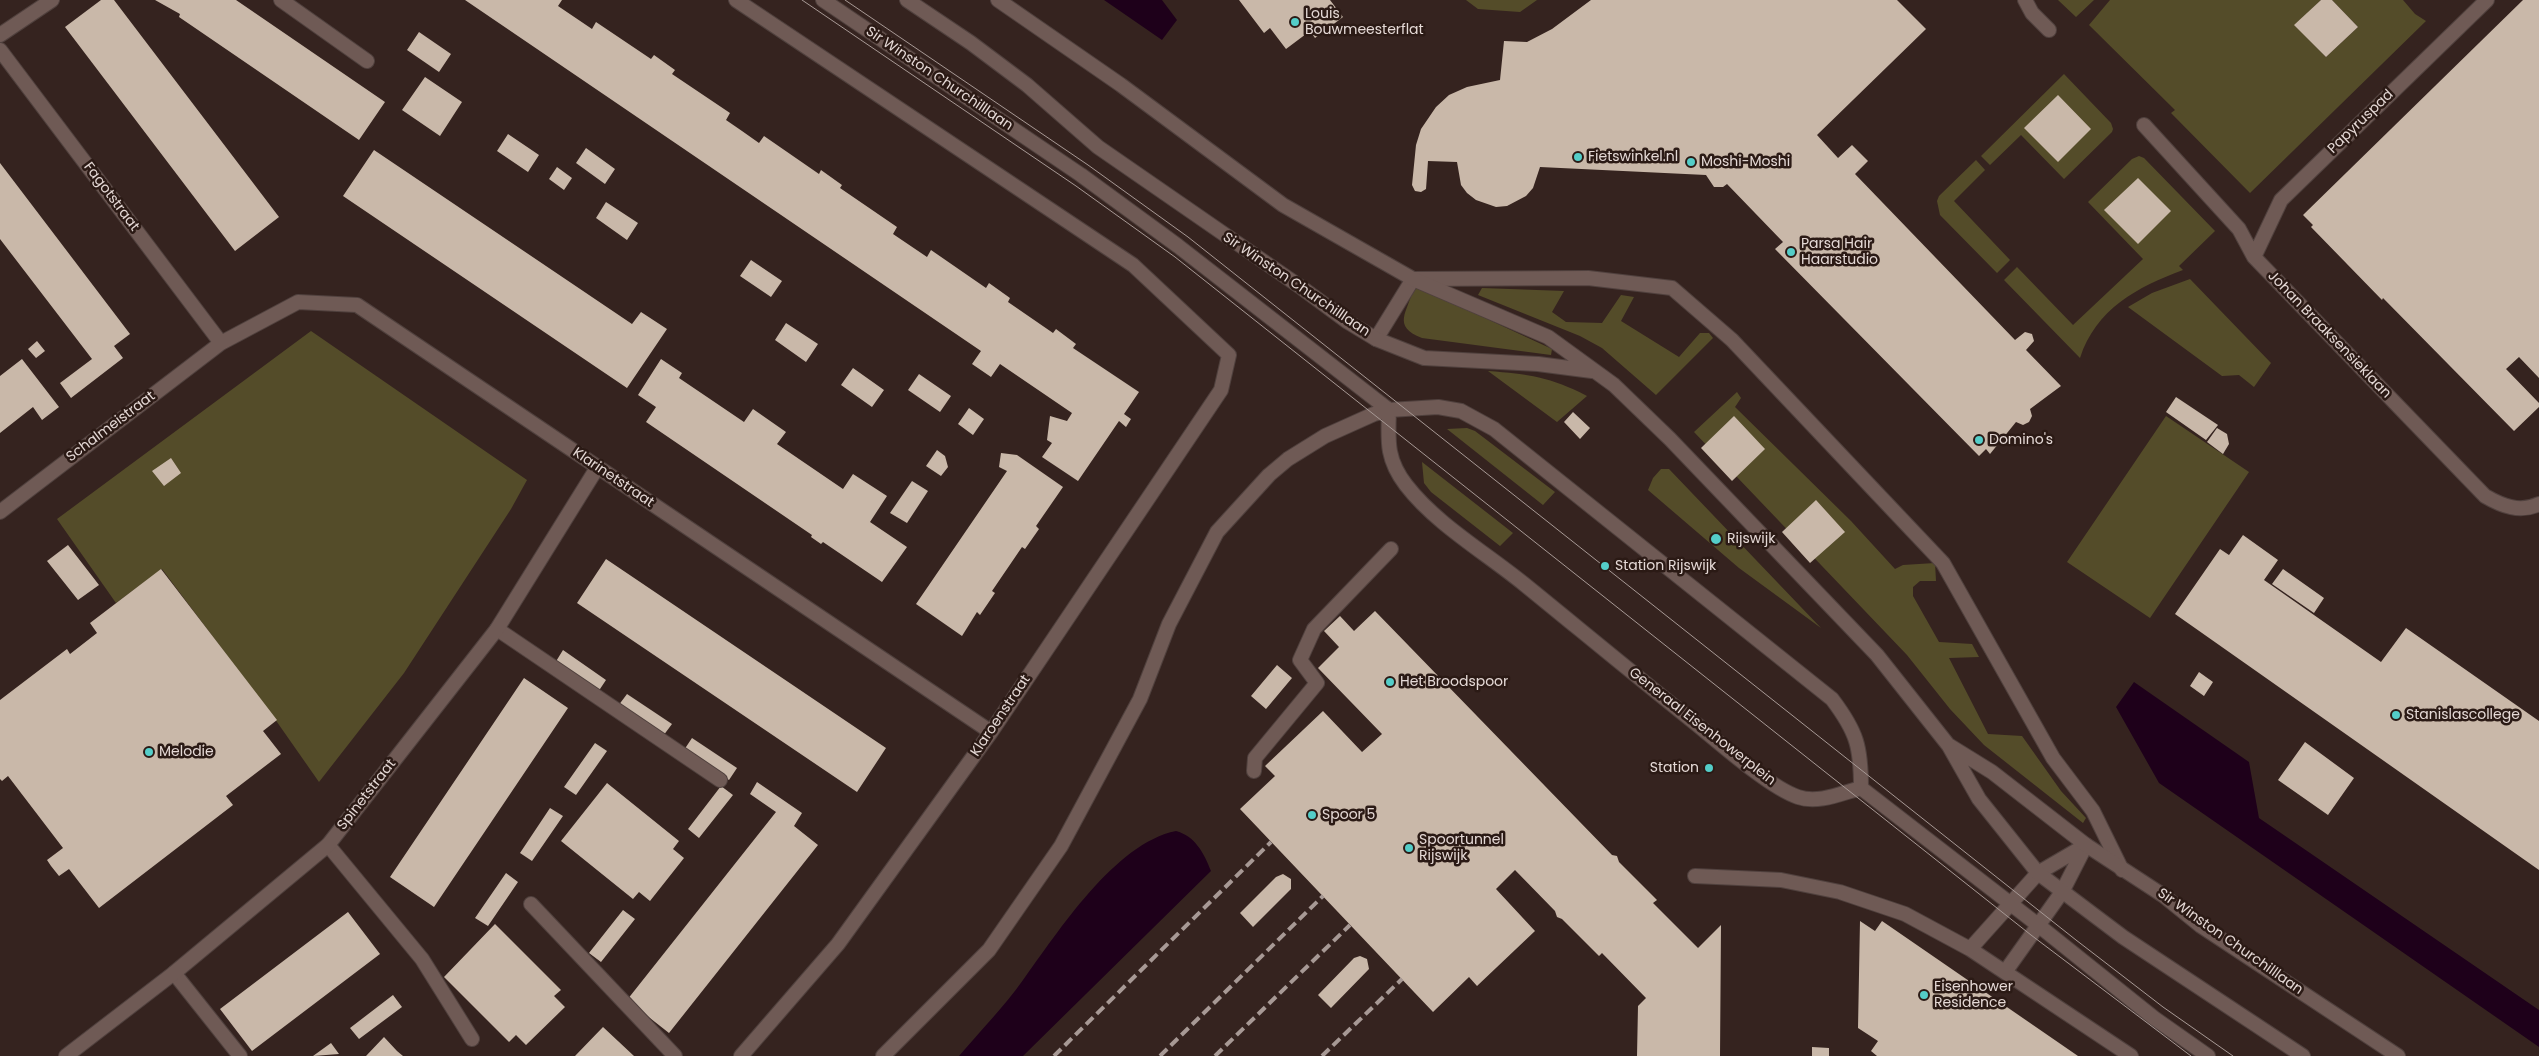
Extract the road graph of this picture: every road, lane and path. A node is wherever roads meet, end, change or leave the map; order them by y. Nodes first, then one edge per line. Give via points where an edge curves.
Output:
1 (52, 0) edge
2 (281, 0) edge
3 (736, 0) edge
4 (823, 0) edge
5 (907, 0) edge
6 (998, 0) edge
7 (2025, 0) edge
8 (2487, 0) edge
9 (2049, 30) dead end
10 (0, 35) edge
11 (0, 50) edge
12 (367, 61) dead end
13 (2144, 124) dead end
14 (2254, 257) junction
15 (1413, 279) junction
16 (1376, 339) junction
17 (221, 343) junction
18 (1593, 371) junction
19 (1389, 410) junction
20 (598, 468) junction
21 (2539, 504) edge
22 (0, 512) edge
23 (1391, 549) dead end
24 (497, 629) junction
25 (991, 732) junction
26 (1949, 746) junction
27 (1254, 771) dead end
28 (720, 780) dead end
29 (1861, 788) junction
30 (328, 845) junction
31 (2086, 845) junction
32 (2122, 870) junction
33 (2038, 873) junction
34 (1695, 876) dead end
35 (2062, 892) junction
36 (532, 904) dead end
37 (2010, 904) junction
38 (2038, 925) junction
39 (1970, 949) junction
40 (2005, 972) junction
41 (174, 973) junction
42 (472, 1039) dead end
43 (66, 1056) edge
44 (240, 1056) edge
45 (676, 1056) edge
46 (741, 1056) edge
47 (883, 1056) edge
48 (2131, 1056) edge
49 (2208, 1056) edge
50 (2303, 1056) edge
51 (2398, 1056) edge

1 - 10 street
2 - 12 street
3 - 25 street, Klaroenstraat via 1133,265 1229,355 1221,390
4 - 19 street, Sir Winston Churchilllaan via 1081,175
5 - 16 street, Sir Winston Churchilllaan via 1027,85 1098,147
6 - 15 street via 1283,204
7 - 9 street via 2032,13
8 - 14 street, Papyruspad via 2281,200
11 - 17 street, Fagotstraat
13 - 14 street, Johan Braaksensieklaan via 2239,229
14 - 21 street, Johan Braaksensieklaan via 2485,496 2504,507 2531,508
15 - 16 street
15 - 18 street via 1548,336
15 - 32 street via 1588,278 1672,288 1732,340 1943,562 2053,758 2093,811
16 - 18 street, Sir Winston Churchilllaan via 1424,358 1538,364
17 - 20 street, Klarinetstraat via 298,302 357,305
17 - 22 street, Schalmeistraat
18 - 26 street via 1614,385 1670,439 1877,655
19 - 29 street via 1438,407 1461,411 1494,430 1609,523 1640,544 1832,699 1858,741
19 - 29 street, Generaal Eisenhowerplein via 1391,462 1406,486 1443,522 1777,786 1798,797 1815,799
19 - 47 street via 1325,436 1288,459 1217,532 1169,624 1140,699 1061,846 989,950
20 - 24 street, Spinetstraat
20 - 25 street, Klarinetstraat
23 - 27 street via 1314,629 1300,660 1317,683 1255,758
24 - 28 street
24 - 30 street, Spinetstraat
25 - 46 street, Klaroenstraat via 838,944
26 - 31 street, Sir Winston Churchilllaan via 1992,772
26 - 33 street via 1979,799
29 - 37 street
30 - 41 street, Spinetstraat
30 - 42 street via 422,959
31 - 32 street, Sir Winston Churchilllaan
31 - 33 street
31 - 35 street
32 - 51 street, Sir Winston Churchilllaan
33 - 35 street
33 - 37 street
34 - 39 street via 1780,880 1840,892 1905,914
35 - 38 street
35 - 50 street via 2123,937
36 - 45 street
37 - 38 street
37 - 39 street
38 - 40 street
38 - 49 street via 2154,1018
39 - 40 street
40 - 48 street
41 - 43 street, Spinetstraat
41 - 44 street

